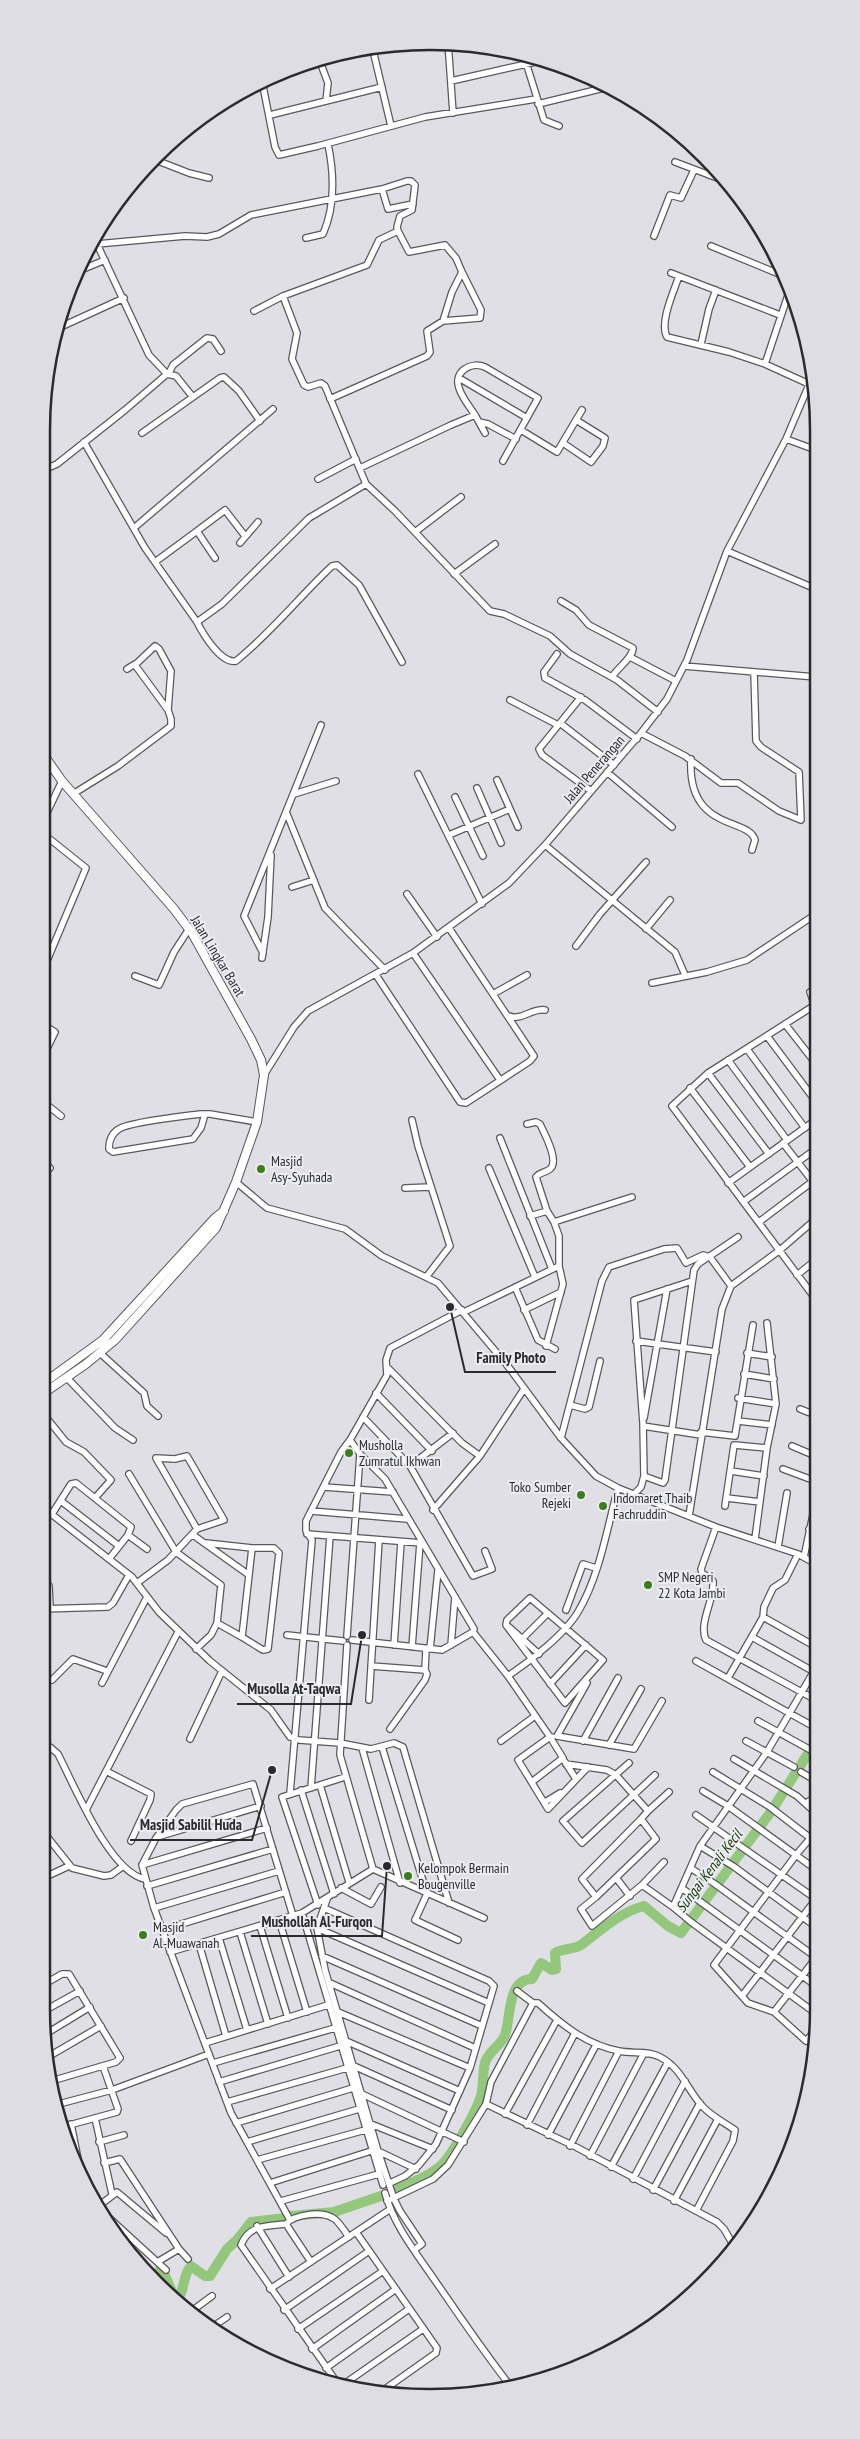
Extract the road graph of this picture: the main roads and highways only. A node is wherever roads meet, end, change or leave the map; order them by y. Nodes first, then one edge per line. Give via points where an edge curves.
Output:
1 (50, 763) edge
2 (224, 1211) junction
3 (50, 1378) edge
4 (50, 1389) edge

1 - 2 highway, Jalan Lingkar Barat via 189,929 261,1060 264,1075 257,1122
2 - 3 highway, Jalan Lingkar Barat via 103,1340
2 - 4 highway, Jalan Lingkar Barat via 220,1222 205,1241 118,1336

